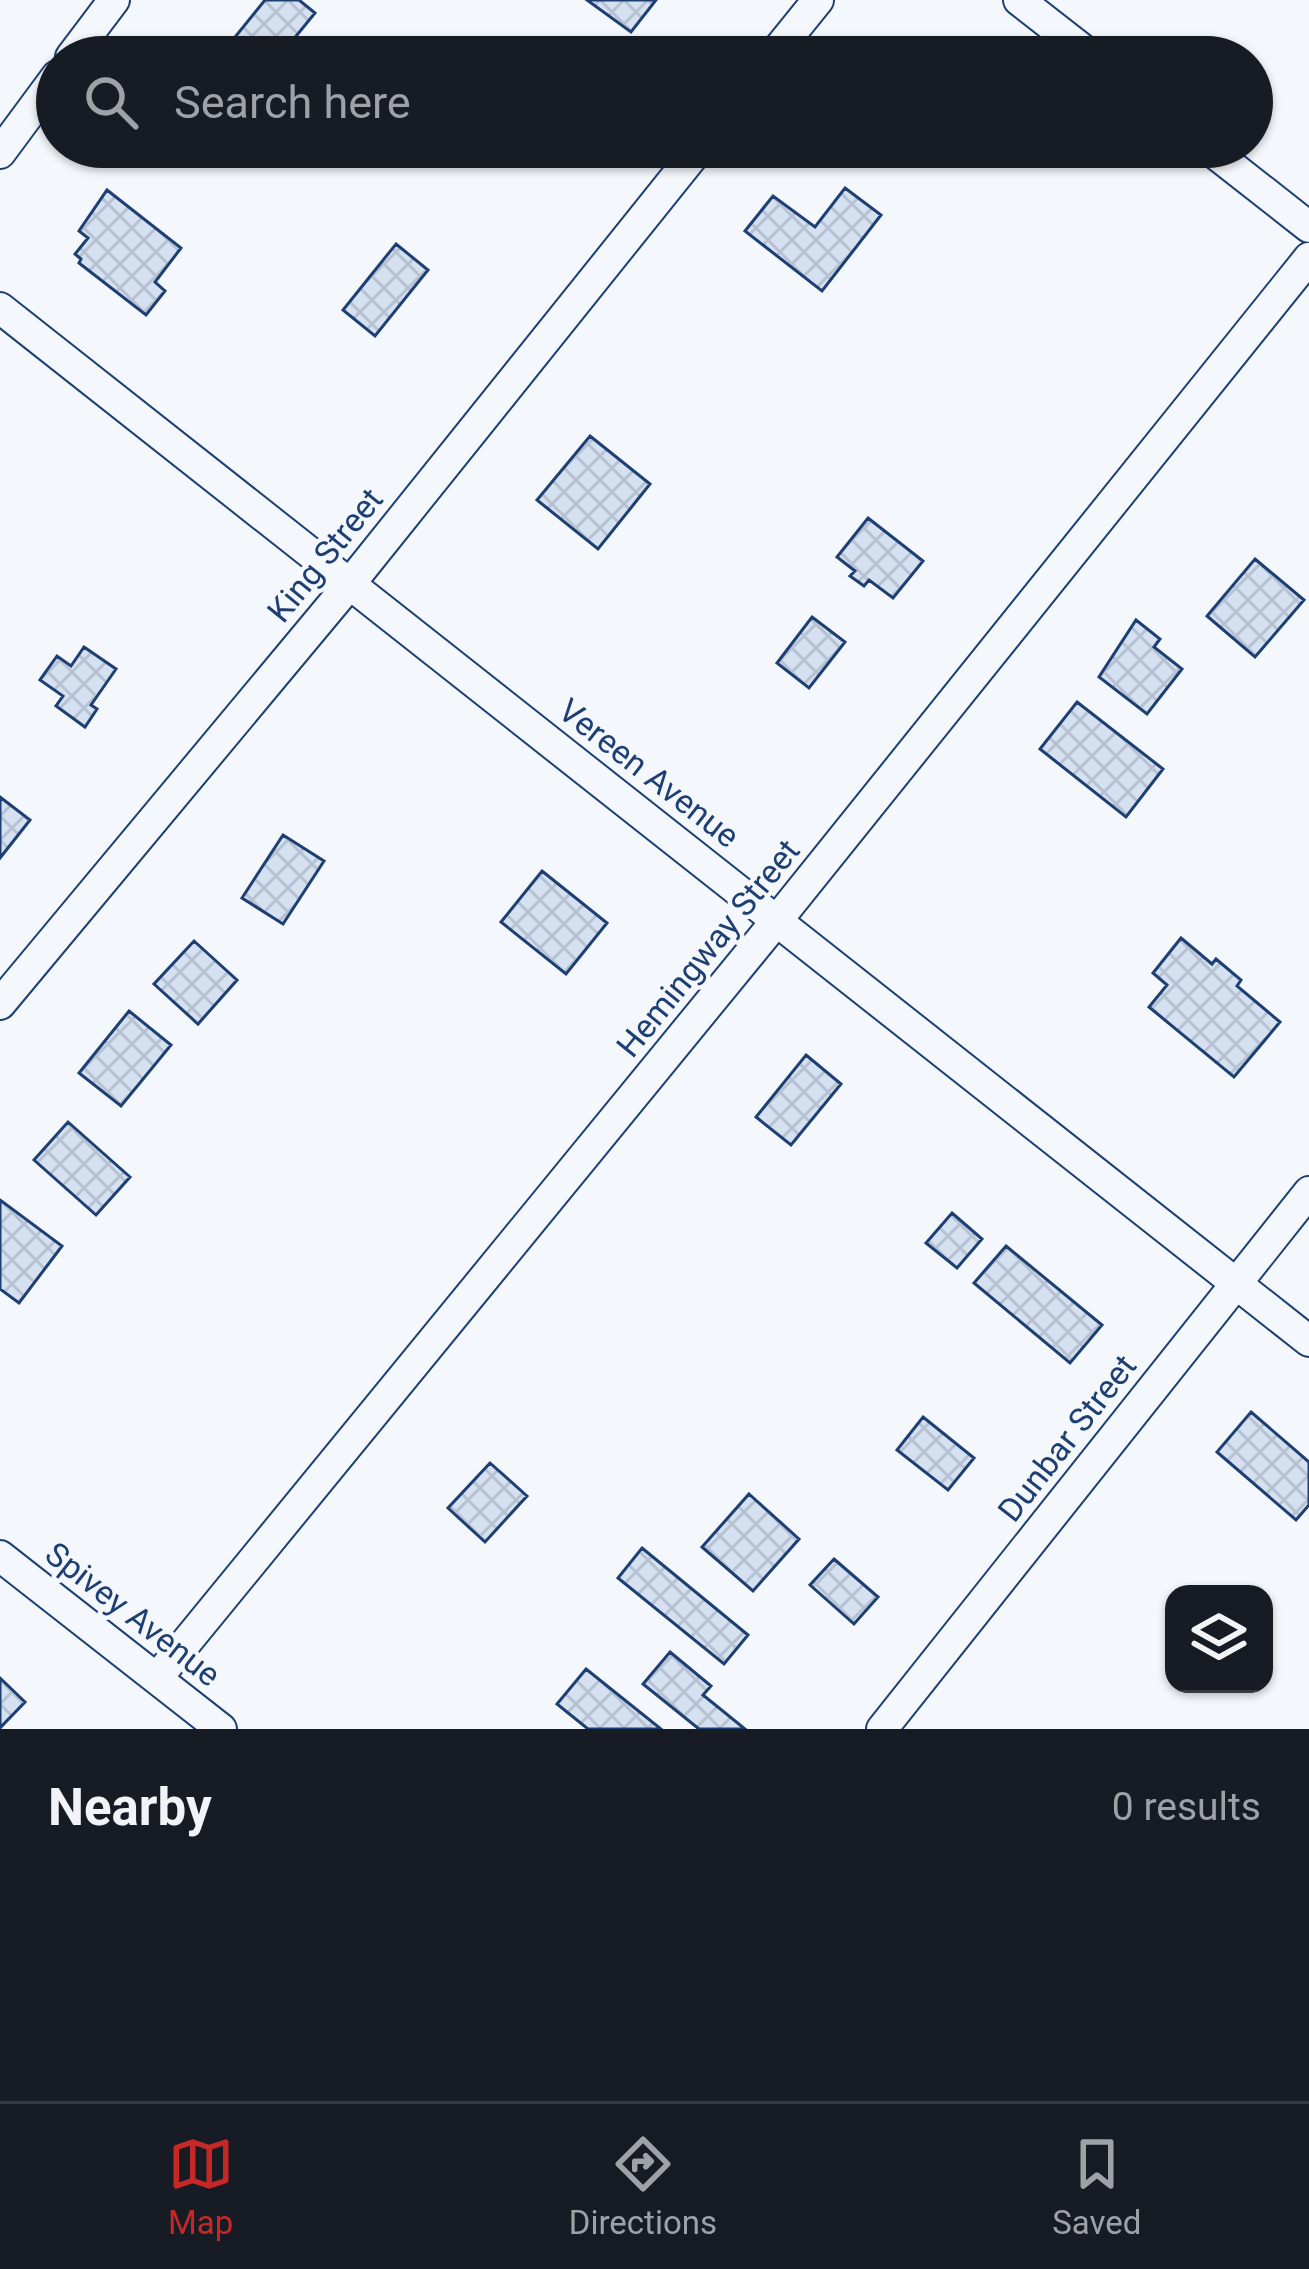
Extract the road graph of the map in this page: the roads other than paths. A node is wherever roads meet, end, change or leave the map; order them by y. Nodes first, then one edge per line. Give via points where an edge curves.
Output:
1 (114, 0) edge
2 (818, 0) edge
3 (1019, 0) edge
4 (87, 36) edge
5 (789, 36) edge
6 (1065, 36) edge
7 (36, 104) edge
8 (0, 153) edge
9 (683, 168) edge
10 (1234, 168) edge
11 (1309, 227) edge
12 (1309, 258) edge
13 (0, 308) edge
14 (348, 586) junction
15 (778, 919) junction
16 (0, 1004) edge
17 (1309, 1192) edge
18 (1235, 1283) junction
19 (1309, 1341) edge
20 (0, 1556) edge
21 (157, 1678) junction
22 (221, 1729) edge
23 (882, 1729) edge

1 - 4 street
2 - 5 street
3 - 6 street
7 - 8 street
9 - 14 street, King Street
10 - 11 street
12 - 15 street, Hemingway Street
13 - 14 street, Vereen Avenue
14 - 15 street, Vereen Avenue
14 - 16 street, King Street
15 - 18 street, Vereen Avenue
15 - 21 street, Hemingway Street
17 - 18 street, Dunbar Street
18 - 19 street, Vereen Avenue
18 - 23 street, Dunbar Street
20 - 21 street, Spivey Avenue
21 - 22 street, Spivey Avenue

